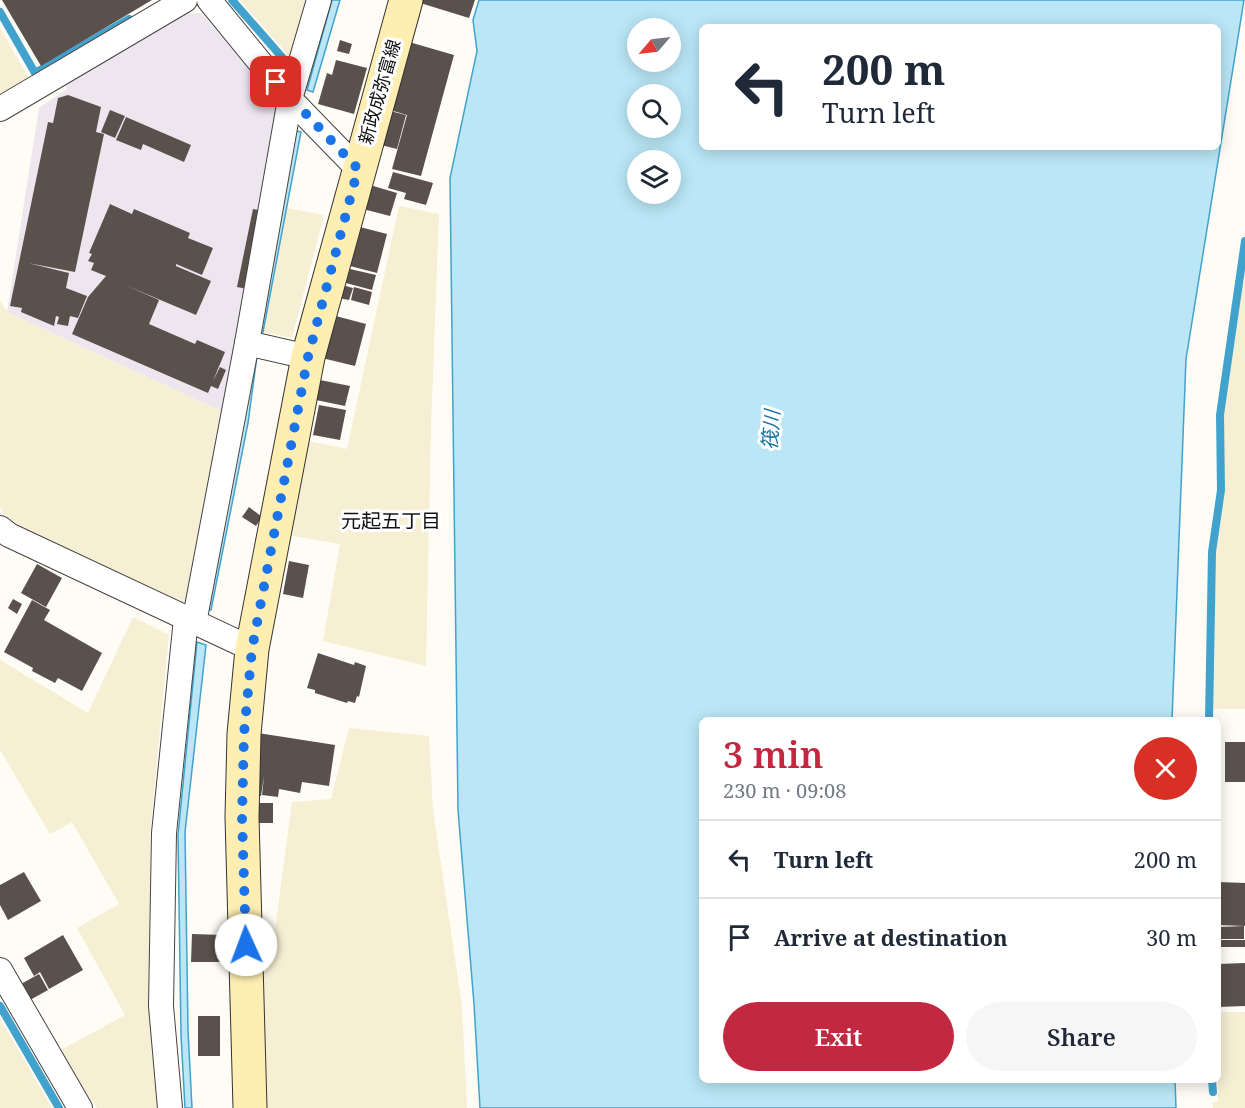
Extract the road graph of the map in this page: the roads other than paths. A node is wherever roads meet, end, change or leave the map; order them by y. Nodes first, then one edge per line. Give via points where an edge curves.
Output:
1 (185, 0) edge
2 (209, 0) edge
3 (319, 0) edge
4 (406, 0) edge
5 (290, 99) junction
6 (0, 108) edge
7 (358, 169) junction
8 (247, 343) junction
9 (308, 357) junction
10 (0, 528) edge
11 (190, 621) junction
12 (252, 649) junction
13 (0, 970) edge
14 (80, 1108) edge
15 (170, 1108) edge
16 (250, 1108) edge

1 - 6 street
2 - 5 street
3 - 5 street
4 - 7 main road, 新政成弥富線
5 - 7 street
5 - 8 street
7 - 9 main road, 新政成弥富線
8 - 9 street
8 - 11 street
9 - 12 main road, 新政成弥富線
10 - 11 street
11 - 12 street
11 - 15 street via 164,833 161,1006
12 - 16 main road, 新政成弥富線 via 242,817
13 - 14 street

